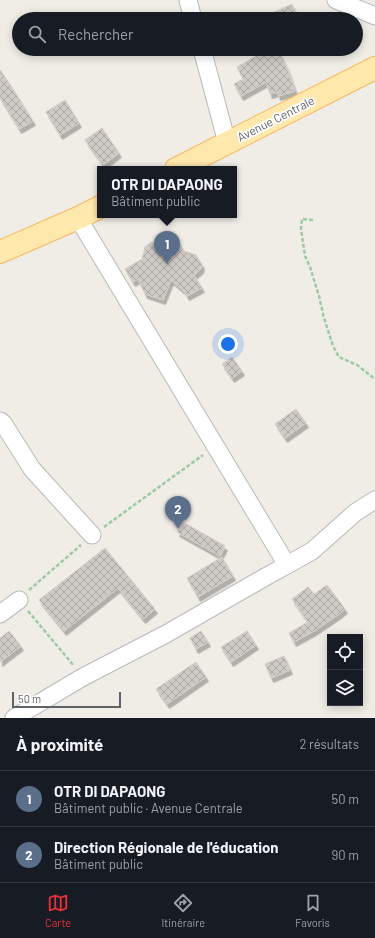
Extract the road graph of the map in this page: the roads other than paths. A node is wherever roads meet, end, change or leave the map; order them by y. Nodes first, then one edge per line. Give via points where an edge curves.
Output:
1 (188, 0) edge
2 (336, 0) edge
3 (191, 12) edge
4 (375, 16) edge
5 (204, 56) edge
6 (375, 68) edge
7 (227, 143) junction
8 (182, 166) edge
9 (97, 208) edge
10 (78, 218) junction
11 (0, 252) edge
12 (0, 420) edge
13 (375, 500) edge
14 (92, 535) road end
15 (287, 565) junction
16 (19, 600) road end
17 (0, 614) edge
18 (14, 718) edge

1 - 3 street
2 - 4 street
5 - 7 street
6 - 7 main road, Avenue Centrale
7 - 8 main road, Avenue Centrale
9 - 10 main road
10 - 11 main road
10 - 15 street
12 - 14 street via 32,469
13 - 15 street via 356,512 312,551
15 - 18 street
16 - 17 street

